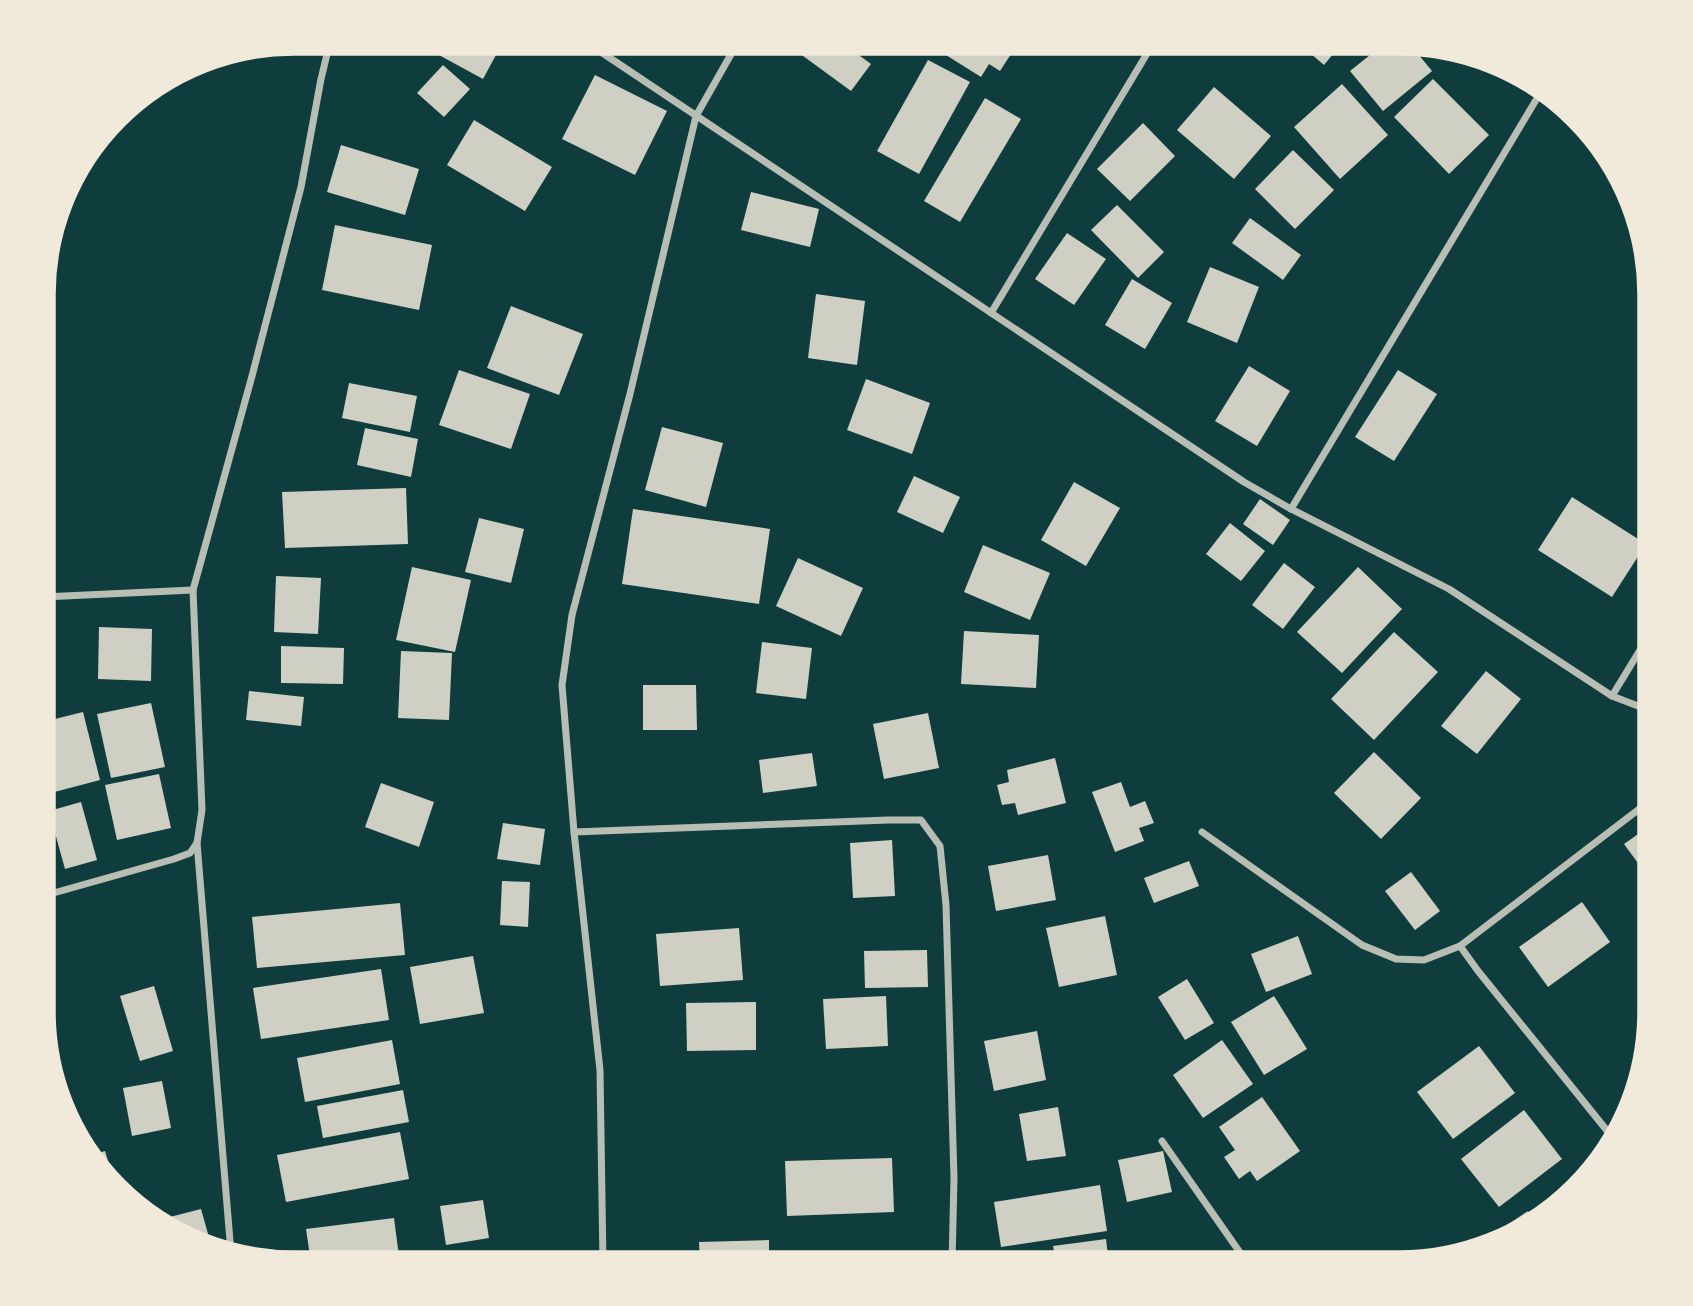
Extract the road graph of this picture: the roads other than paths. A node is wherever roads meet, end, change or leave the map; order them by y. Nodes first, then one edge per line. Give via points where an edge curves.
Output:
1 (327, 54) edge
2 (604, 54) edge
3 (731, 54) edge
4 (1146, 55) edge
5 (1537, 99) edge
6 (696, 117) junction
7 (991, 313) junction
8 (1291, 509) junction
9 (193, 590) junction
10 (54, 597) edge
11 (1639, 652) edge
12 (1612, 696) junction
13 (1638, 706) edge
14 (1638, 810) edge
15 (574, 832) junction
16 (1202, 832) dead end
17 (197, 843) junction
18 (55, 893) edge
19 (1460, 946) junction
20 (1607, 1132) edge
21 (1162, 1141) dead end
22 (231, 1243) edge
23 (603, 1251) edge
24 (952, 1252) edge
25 (1240, 1252) edge

1 - 9 street via 301,187
2 - 6 street
3 - 6 street
4 - 7 street
5 - 8 street
6 - 7 street
6 - 15 street via 572,615 562,685
7 - 8 street
8 - 12 street via 1449,589
9 - 10 street
9 - 17 street via 202,810
11 - 12 street
12 - 13 street
14 - 19 street
15 - 23 street via 600,1070
15 - 24 street via 921,820 940,846 946,905
16 - 19 street via 1362,945 1396,959 1424,960
17 - 18 street via 190,853 174,859
17 - 22 street
19 - 20 street
21 - 25 street

